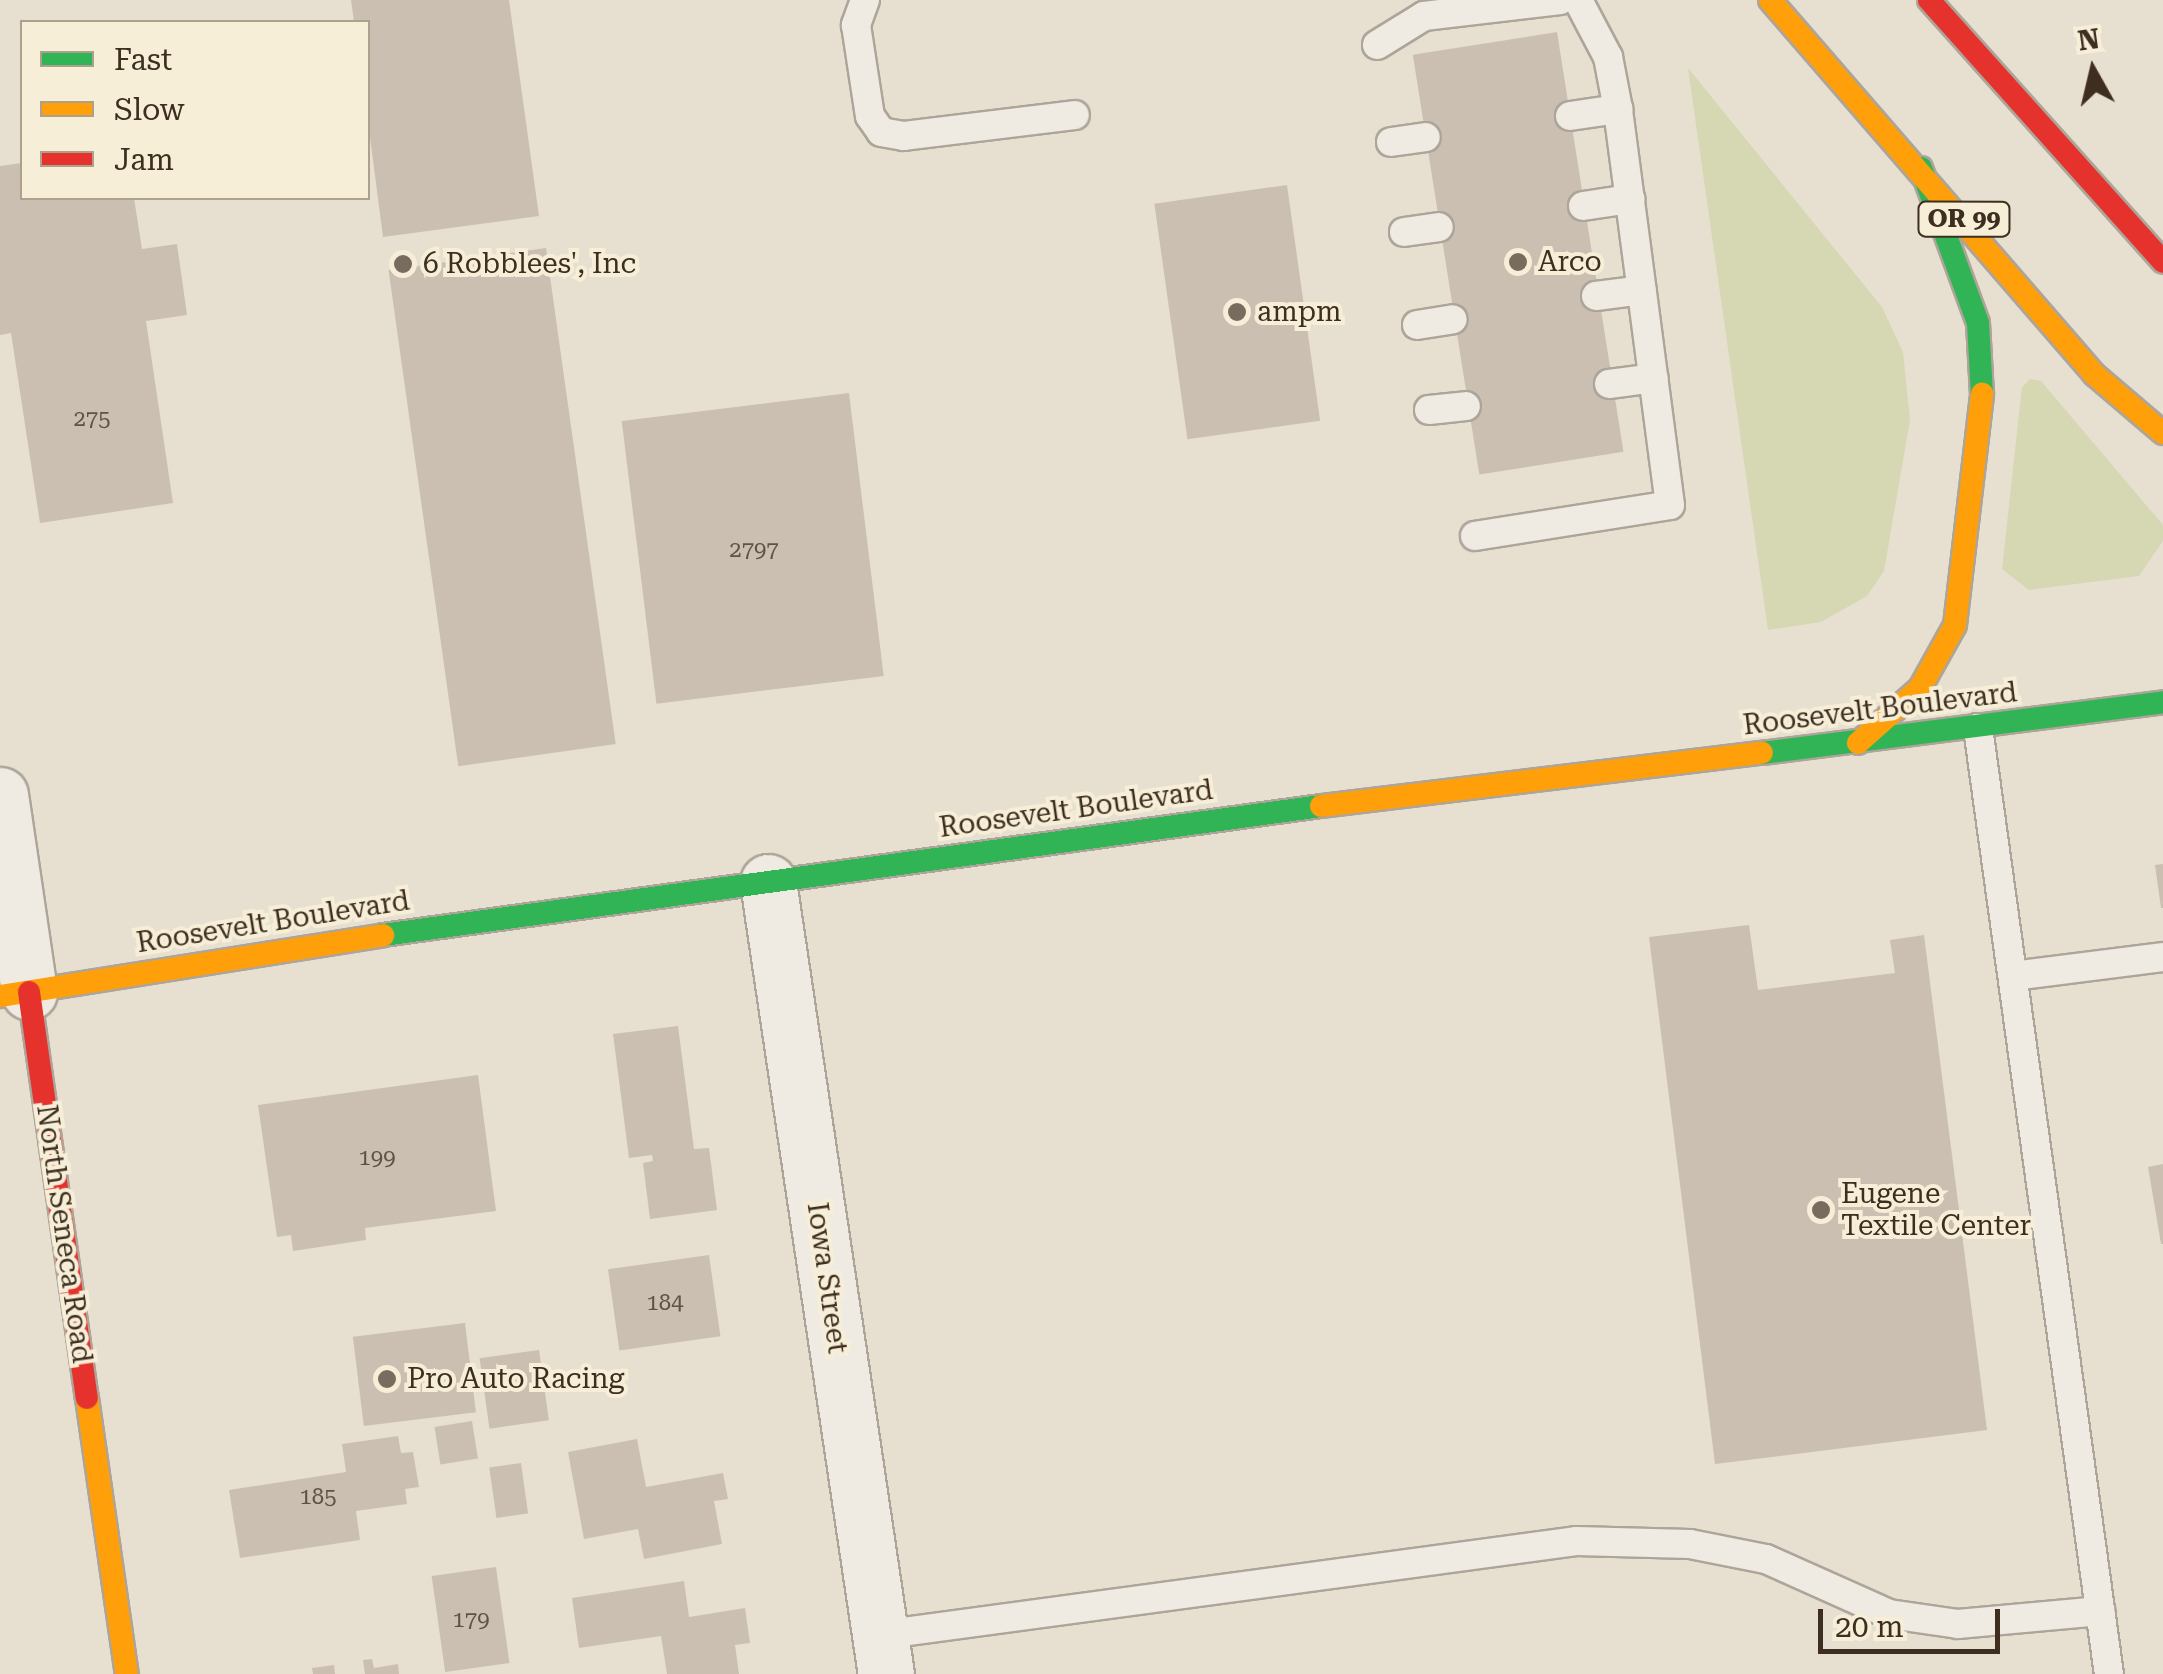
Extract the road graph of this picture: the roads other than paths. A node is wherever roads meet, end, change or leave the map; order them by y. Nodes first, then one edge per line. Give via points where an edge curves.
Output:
1 (865, 0) edge
2 (1560, 0) edge
3 (1578, 0) edge
4 (1770, 0) edge
5 (1929, 0) edge
6 (1376, 45) dead end
7 (1618, 109) junction
8 (1075, 115) dead end
9 (1570, 116) dead end
10 (1426, 137) dead end
11 (1391, 142) dead end
12 (1920, 168) junction
13 (1630, 199) junction
14 (1583, 206) dead end
15 (1439, 227) dead end
16 (1404, 232) dead end
17 (2163, 262) edge
18 (1642, 290) junction
19 (1596, 296) dead end
20 (1453, 320) dead end
21 (1416, 324) dead end
22 (1654, 378) junction
23 (1609, 384) dead end
24 (1466, 406) dead end
25 (1429, 410) dead end
26 (2163, 432) edge
27 (1475, 536) dead end
28 (2163, 702) edge
29 (1978, 728) junction
30 (1858, 743) junction
31 (0, 795) edge
32 (768, 882) junction
33 (2163, 957) edge
34 (2012, 976) junction
35 (15, 994) edge
36 (2100, 1611) junction
37 (883, 1654) edge
38 (127, 1674) edge
39 (2109, 1674) edge

1 - 8 lane via 856,25 870,116 882,132 904,136
2 - 6 lane via 1424,16
3 - 7 lane via 1608,57
4 - 12 main road, OR 99
5 - 17 main road
7 - 9 lane
7 - 13 lane
10 - 11 lane
12 - 26 main road, OR 99 via 2096,375
12 - 30 main road via 1978,323 1983,412 1955,625 1920,688
13 - 14 lane
13 - 18 lane
15 - 16 lane
18 - 19 lane
18 - 22 lane
20 - 21 lane
22 - 23 lane
22 - 27 lane via 1670,504
24 - 25 lane
28 - 29 main road, Roosevelt Boulevard
29 - 30 main road, Roosevelt Boulevard
29 - 34 lane
30 - 32 main road, Roosevelt Boulevard via 1508,780
31 - 35 street, North Seneca Road
32 - 35 main road, Roosevelt Boulevard via 438,926
32 - 37 street, Iowa Street
33 - 34 lane
34 - 36 lane
35 - 38 main road, North Seneca Road
36 - 37 lane via 1958,1624 1889,1614 1766,1560 1690,1544 1576,1541
36 - 39 lane

